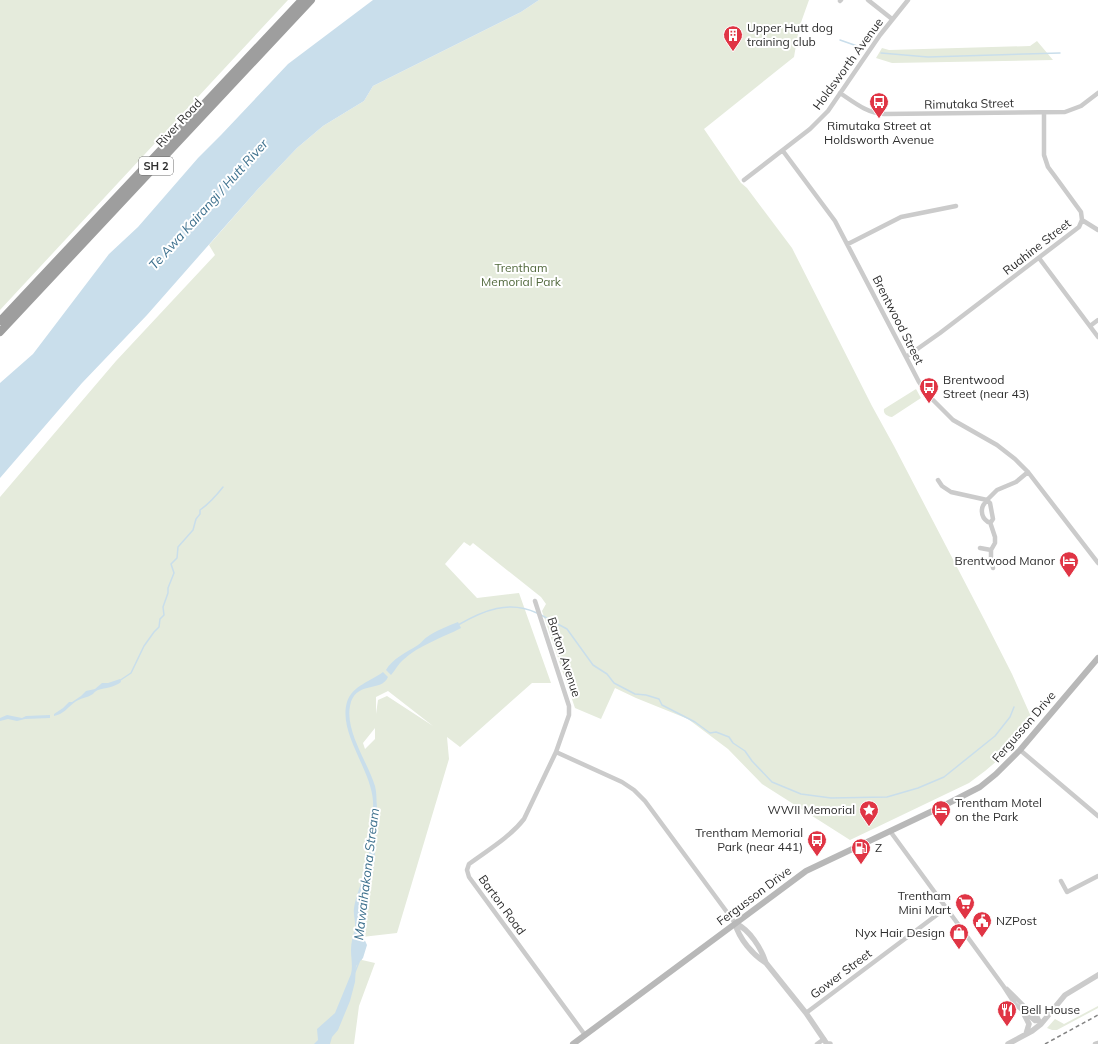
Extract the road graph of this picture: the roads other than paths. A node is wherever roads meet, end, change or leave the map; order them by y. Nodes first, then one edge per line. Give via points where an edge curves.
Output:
1 (302, 0) edge
2 (311, 0) edge
3 (868, 0) edge
4 (908, 0) edge
5 (892, 19) junction
6 (840, 93) junction
7 (1098, 93) edge
8 (1044, 113) junction
9 (783, 151) junction
10 (744, 180) dead end
11 (956, 206) dead end
12 (1082, 220) junction
13 (1098, 230) edge
14 (848, 244) junction
15 (1039, 258) junction
16 (1098, 320) edge
17 (0, 322) edge
18 (1090, 326) junction
19 (0, 332) edge
20 (1098, 337) edge
21 (906, 357) junction
22 (1028, 472) junction
23 (938, 480) dead end
24 (987, 500) junction
25 (990, 522) junction
26 (980, 548) dead end
27 (991, 550) junction
28 (1098, 563) edge
29 (993, 568) dead end
30 (535, 601) dead end
31 (1098, 658) edge
32 (1020, 750) junction
33 (556, 752) junction
34 (1098, 816) edge
35 (890, 831) junction
36 (1098, 876) edge
37 (1061, 881) dead end
38 (946, 908) junction
39 (736, 923) junction
40 (1098, 975) edge
41 (1004, 987) junction
42 (1023, 1012) junction
43 (806, 1013) junction
44 (1039, 1023) junction
45 (1026, 1034) junction
46 (585, 1035) junction
47 (827, 1043) edge
48 (1098, 1043) edge
49 (573, 1044) edge
50 (818, 1044) edge
51 (1008, 1044) edge
52 (1095, 1044) edge

1 - 17 highway, River Road / SH 2
2 - 19 highway, River Road / SH 2
3 - 5 street
4 - 5 street, Holdsworth Avenue
5 - 6 street, Holdsworth Avenue
6 - 8 street, Rimutaka Street via 866,110 884,114
6 - 9 street, Holdsworth Avenue via 828,111
7 - 8 street, Rimutaka Street via 1081,106 1065,112
8 - 12 street, Ruahine Street via 1044,155 1048,167 1079,208
9 - 10 street, Holdsworth Avenue
9 - 14 street, Brentwood Street via 835,221
11 - 14 street via 901,217
12 - 13 street
12 - 15 street, Ruahine Street via 1076,230
14 - 21 street, Brentwood Street
15 - 18 street
15 - 21 street, Ruahine Street
16 - 18 street
18 - 20 street
21 - 22 street, Brentwood Street via 922,387 947,415 959,425 997,445
22 - 24 street via 1016,482 997,490
22 - 28 street, Brentwood Street
23 - 24 street via 951,492
24 - 25 street via 993,519
24 - 25 street via 982,513 985,520
25 - 27 street via 995,537
26 - 27 street
27 - 29 street
30 - 33 street, Barton Avenue via 569,706
31 - 32 main road, Fergusson Drive
32 - 34 street
32 - 35 main road, Fergusson Drive via 980,787
33 - 39 street via 634,790 645,801
33 - 46 street, Barton Road via 518,827 469,864 467,870 468,877
35 - 38 street
35 - 39 main road, Fergusson Drive via 806,871
36 - 37 street via 1067,892
38 - 41 street
38 - 43 street, Gower Street
39 - 43 street via 744,928 763,953 766,963
39 - 46 main road, Fergusson Drive
40 - 44 street via 1065,995
41 - 42 street
41 - 44 street via 1038,1018
42 - 44 street
42 - 45 street via 1029,1024
43 - 47 street
44 - 45 street
45 - 51 street
46 - 49 main road, Fergusson Drive
47 - 50 street
48 - 52 street

